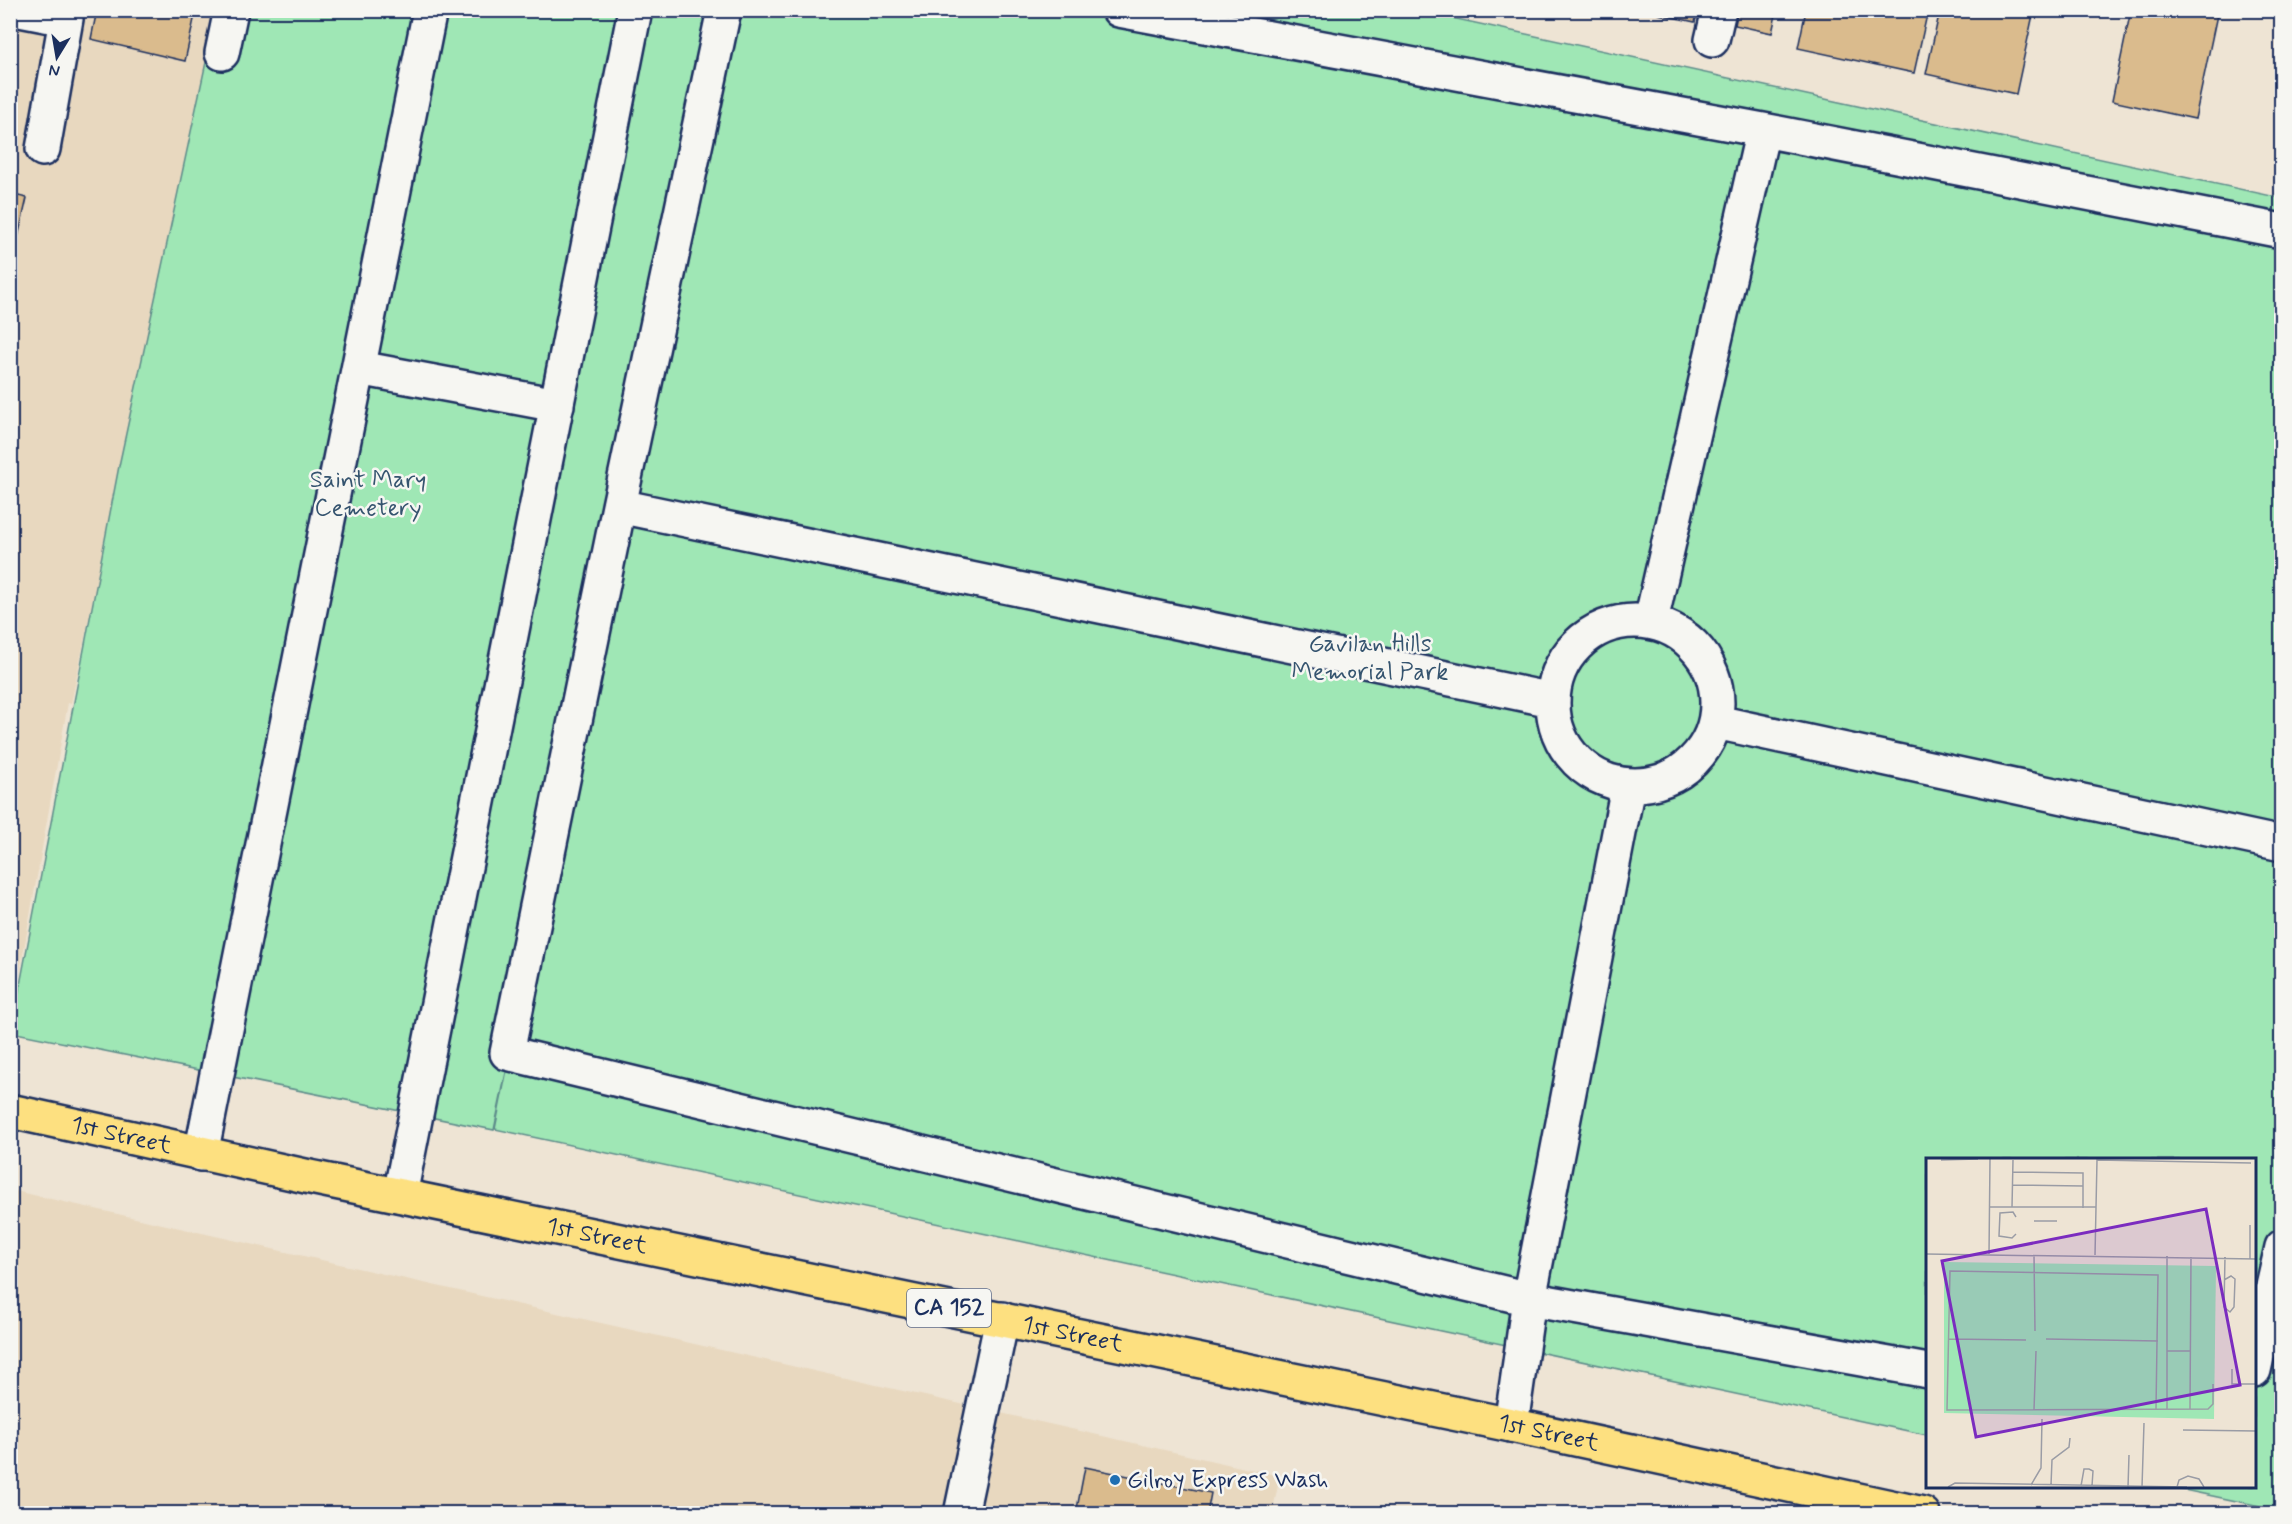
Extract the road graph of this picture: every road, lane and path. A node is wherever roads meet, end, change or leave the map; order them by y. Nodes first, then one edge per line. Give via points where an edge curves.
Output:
1 (20, 10) edge
2 (231, 10) edge
3 (430, 10) edge
4 (635, 10) edge
5 (724, 10) edge
6 (1119, 10) edge
7 (222, 53) dead end
8 (1763, 130) junction
9 (43, 149) dead end
10 (2282, 231) edge
11 (359, 368) junction
12 (557, 405) junction
13 (619, 506) junction
14 (1651, 621) junction
15 (1552, 700) junction
16 (1716, 722) junction
17 (1628, 786) junction
18 (2282, 844) edge
19 (10, 1111) edge
20 (201, 1154) junction
21 (400, 1195) junction
22 (2282, 1247) edge
23 (1529, 1299) junction
24 (1002, 1319) junction
25 (2256, 1361) edge
26 (1926, 1371) edge
27 (1510, 1425) junction
28 (1888, 1510) edge
29 (961, 1514) edge
30 (1923, 1514) edge

1 - 9 lane via 66,19
2 - 7 lane
3 - 11 lane
4 - 12 lane
5 - 13 lane
6 - 8 lane
8 - 10 lane
8 - 14 lane
11 - 12 lane
11 - 20 lane
12 - 21 lane
13 - 15 lane
13 - 23 lane via 507,1053
14 - 15 lane via 1624,621 1596,630 1574,648 1558,672
14 - 16 lane via 1678,632 1700,651 1714,676 1719,705
15 - 17 lane via 1560,738 1576,761 1600,778
16 - 17 lane via 1705,749 1685,770 1659,782
16 - 18 lane
17 - 23 lane
19 - 20 main road, 1st Street / CA 152
20 - 21 main road, 1st Street / CA 152
21 - 24 main road, 1st Street / CA 152
22 - 25 lane
23 - 26 lane
23 - 27 lane
24 - 27 main road, 1st Street / CA 152
24 - 29 lane
27 - 28 main road, 1st Street / CA 152
28 - 30 main road, 1st Street / CA 152

